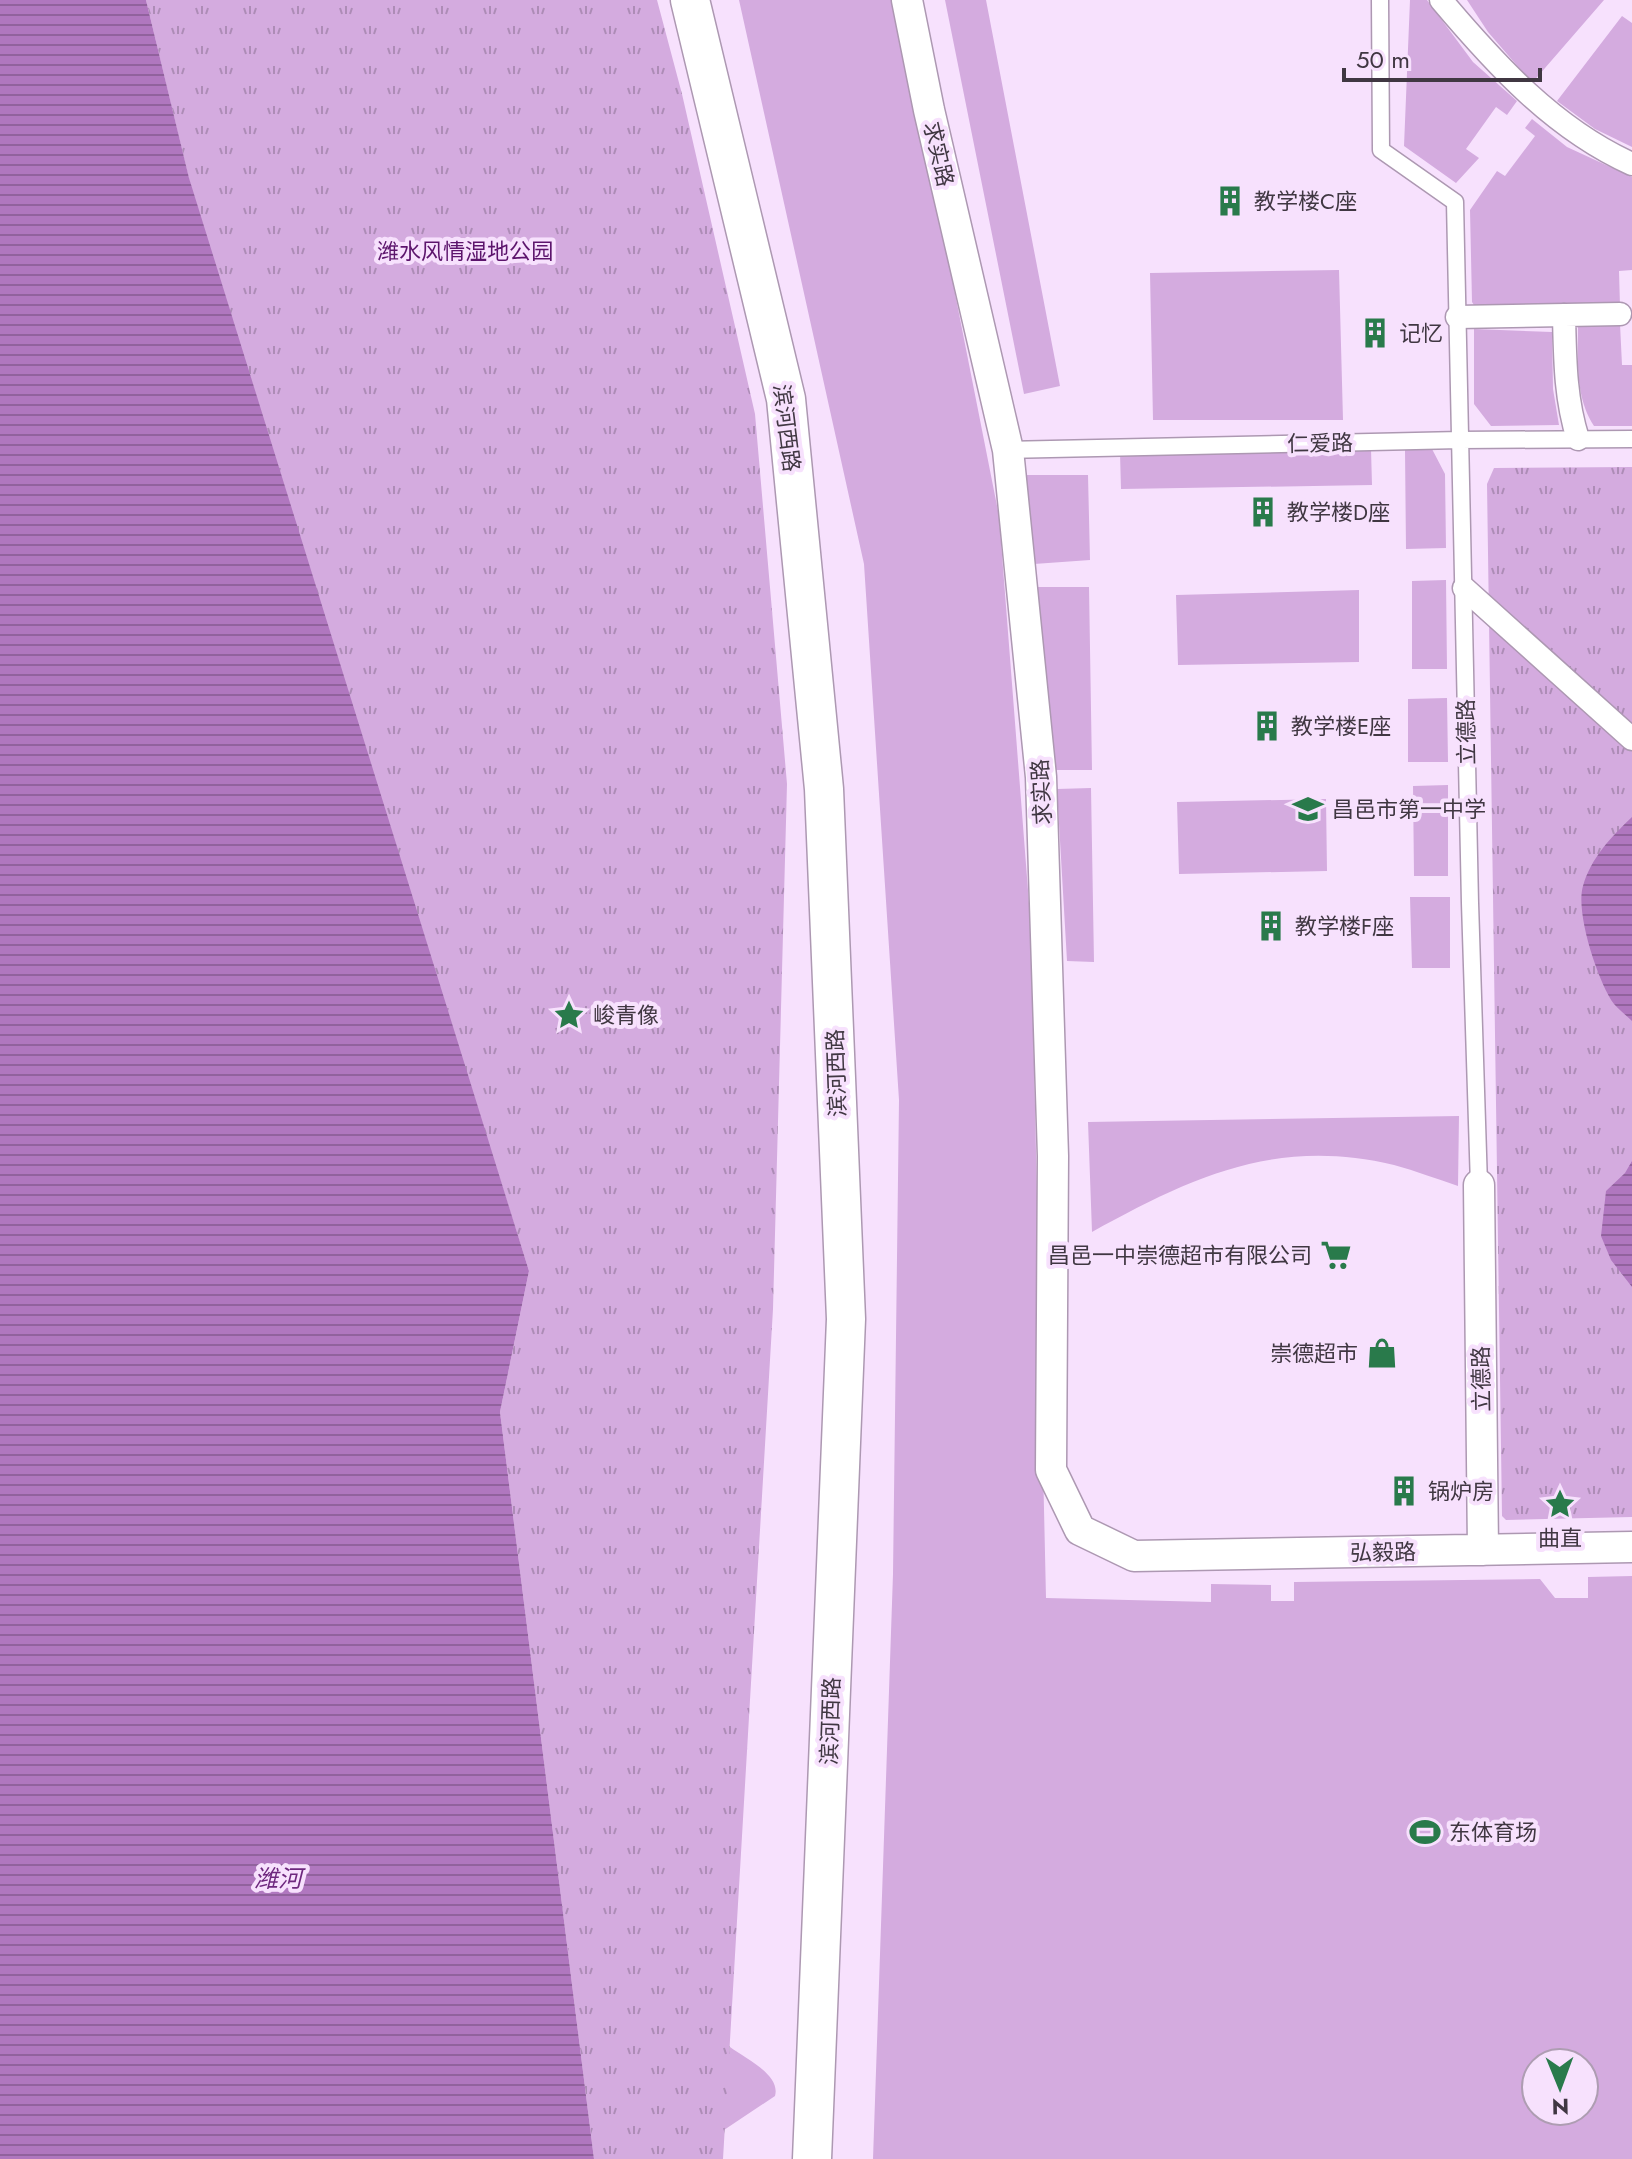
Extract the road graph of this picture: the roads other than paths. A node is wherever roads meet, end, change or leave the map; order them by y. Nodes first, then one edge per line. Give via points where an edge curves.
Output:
1 (690, 0) edge
2 (907, 0) edge
3 (1380, 0) edge
4 (1441, 0) edge
5 (1632, 164) edge
6 (1620, 314) dead end
7 (1564, 315) junction
8 (1457, 317) junction
9 (1578, 439) junction
10 (1632, 439) edge
11 (1460, 440) junction
12 (1008, 450) junction
13 (1464, 588) junction
14 (1632, 739) edge
15 (1479, 1185) joint
16 (1632, 1547) edge
17 (1483, 1550) junction
18 (1134, 1556) joint
19 (812, 2159) edge

1 - 19 street, 滨河西路 via 786,399 824,789 846,1319
2 - 12 street, 求实路
3 - 8 lane, 立德路 via 1381,150 1455,202
4 - 5 street via 1536,102 1579,135
6 - 7 street
7 - 8 street
7 - 9 street via 1565,380
8 - 11 lane, 立德路
9 - 10 lane, 仁爱路
9 - 11 lane, 仁爱路
11 - 12 lane, 仁爱路
11 - 13 lane, 立德路
12 - 18 street, 求实路 via 1041,777 1053,1156 1051,1470 1080,1530
13 - 14 street
13 - 15 lane, 立德路
15 - 17 street, 立德路
16 - 17 street, 弘毅路
17 - 18 street, 弘毅路

